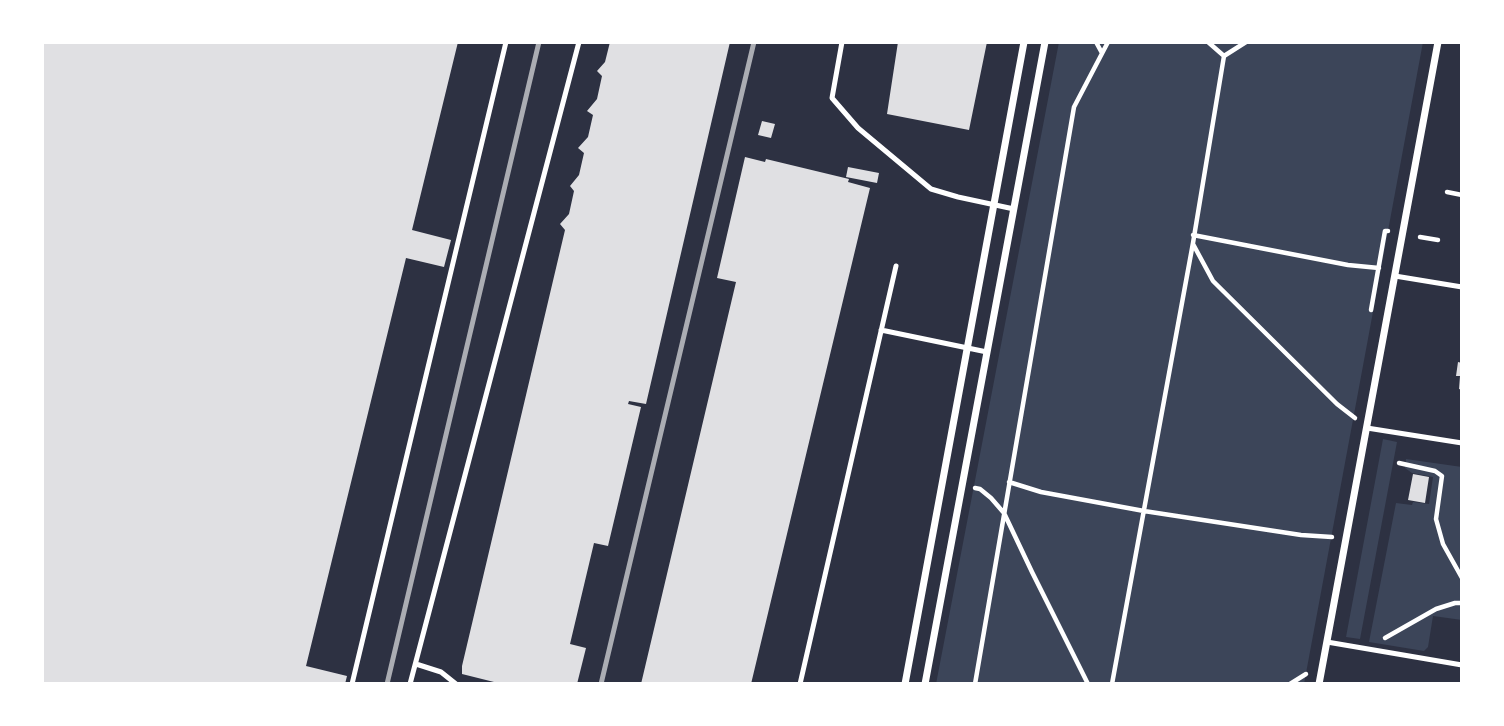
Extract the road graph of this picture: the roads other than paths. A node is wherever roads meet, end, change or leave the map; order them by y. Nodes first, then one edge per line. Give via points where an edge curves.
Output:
1 (506, 42) edge
2 (579, 42) edge
3 (842, 42) edge
4 (1024, 42) edge
5 (1045, 42) edge
6 (1438, 42) edge
7 (995, 205) junction
8 (1014, 209) junction
9 (896, 266) dead end
10 (1395, 276) junction
11 (1462, 287) edge
12 (881, 330) junction
13 (969, 348) junction
14 (988, 352) junction
15 (1367, 428) junction
16 (1462, 443) edge
17 (1327, 642) junction
18 (416, 663) junction
19 (1462, 665) edge
20 (352, 684) edge
21 (410, 684) edge
22 (456, 684) edge
23 (800, 684) edge
24 (905, 684) edge
25 (925, 684) edge
26 (1319, 684) edge

1 - 20 lane
2 - 18 lane
3 - 7 lane via 832,98 858,128 931,189
4 - 7 street
5 - 8 street
6 - 10 street
7 - 8 lane
7 - 13 street
8 - 14 street
9 - 12 lane
10 - 11 lane
10 - 15 street
12 - 13 lane
12 - 23 lane
13 - 14 lane
13 - 24 street
14 - 25 street
15 - 16 lane
15 - 17 street
17 - 19 lane
17 - 26 street
18 - 21 lane
18 - 22 lane via 441,672

